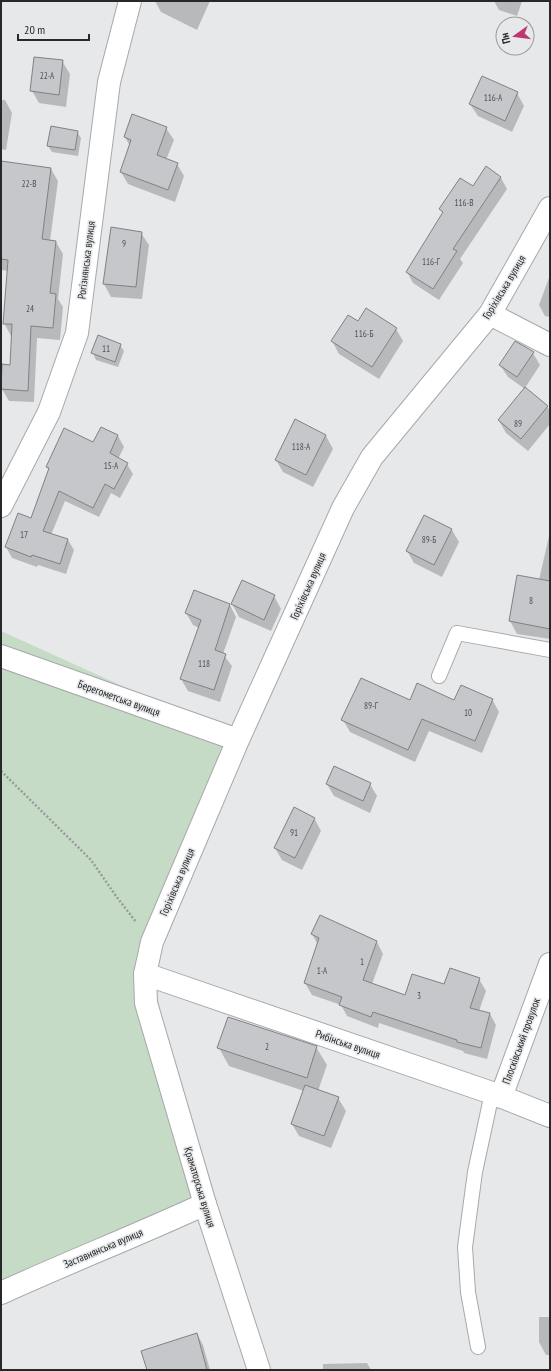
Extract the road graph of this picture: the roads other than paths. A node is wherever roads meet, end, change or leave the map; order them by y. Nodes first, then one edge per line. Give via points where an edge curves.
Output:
1 (130, 1) edge
2 (550, 208) edge
3 (490, 314) junction
4 (550, 345) edge
5 (1, 506) edge
6 (550, 650) edge
7 (1, 656) edge
8 (439, 676) dead end
9 (238, 740) junction
10 (550, 964) edge
11 (145, 974) junction
12 (146, 1004) joint
13 (496, 1095) junction
14 (550, 1116) edge
15 (205, 1204) junction
16 (1, 1292) edge
17 (478, 1347) dead end
18 (259, 1370) edge

1 - 5 street, Рогізнянська вулиця via 109,82 77,333 49,412
2 - 3 street, Горіхівська вулиця
3 - 4 street
3 - 9 street, Горіхівська вулиця via 372,457 343,508
6 - 8 lane via 457,633
7 - 9 street, Берегометська вулиця
9 - 11 street, Горіхівська вулиця via 152,942
10 - 13 street, Плосківський провулок
11 - 12 street, Горіхівська вулиця
11 - 13 street, Рибінська вулиця
12 - 15 street, Краматорська вулиця
13 - 14 street, Рибінська вулиця
13 - 17 lane via 475,1172 465,1247 468,1292
15 - 16 street, Заставнянська вулиця
15 - 18 street, Краматорська вулиця

